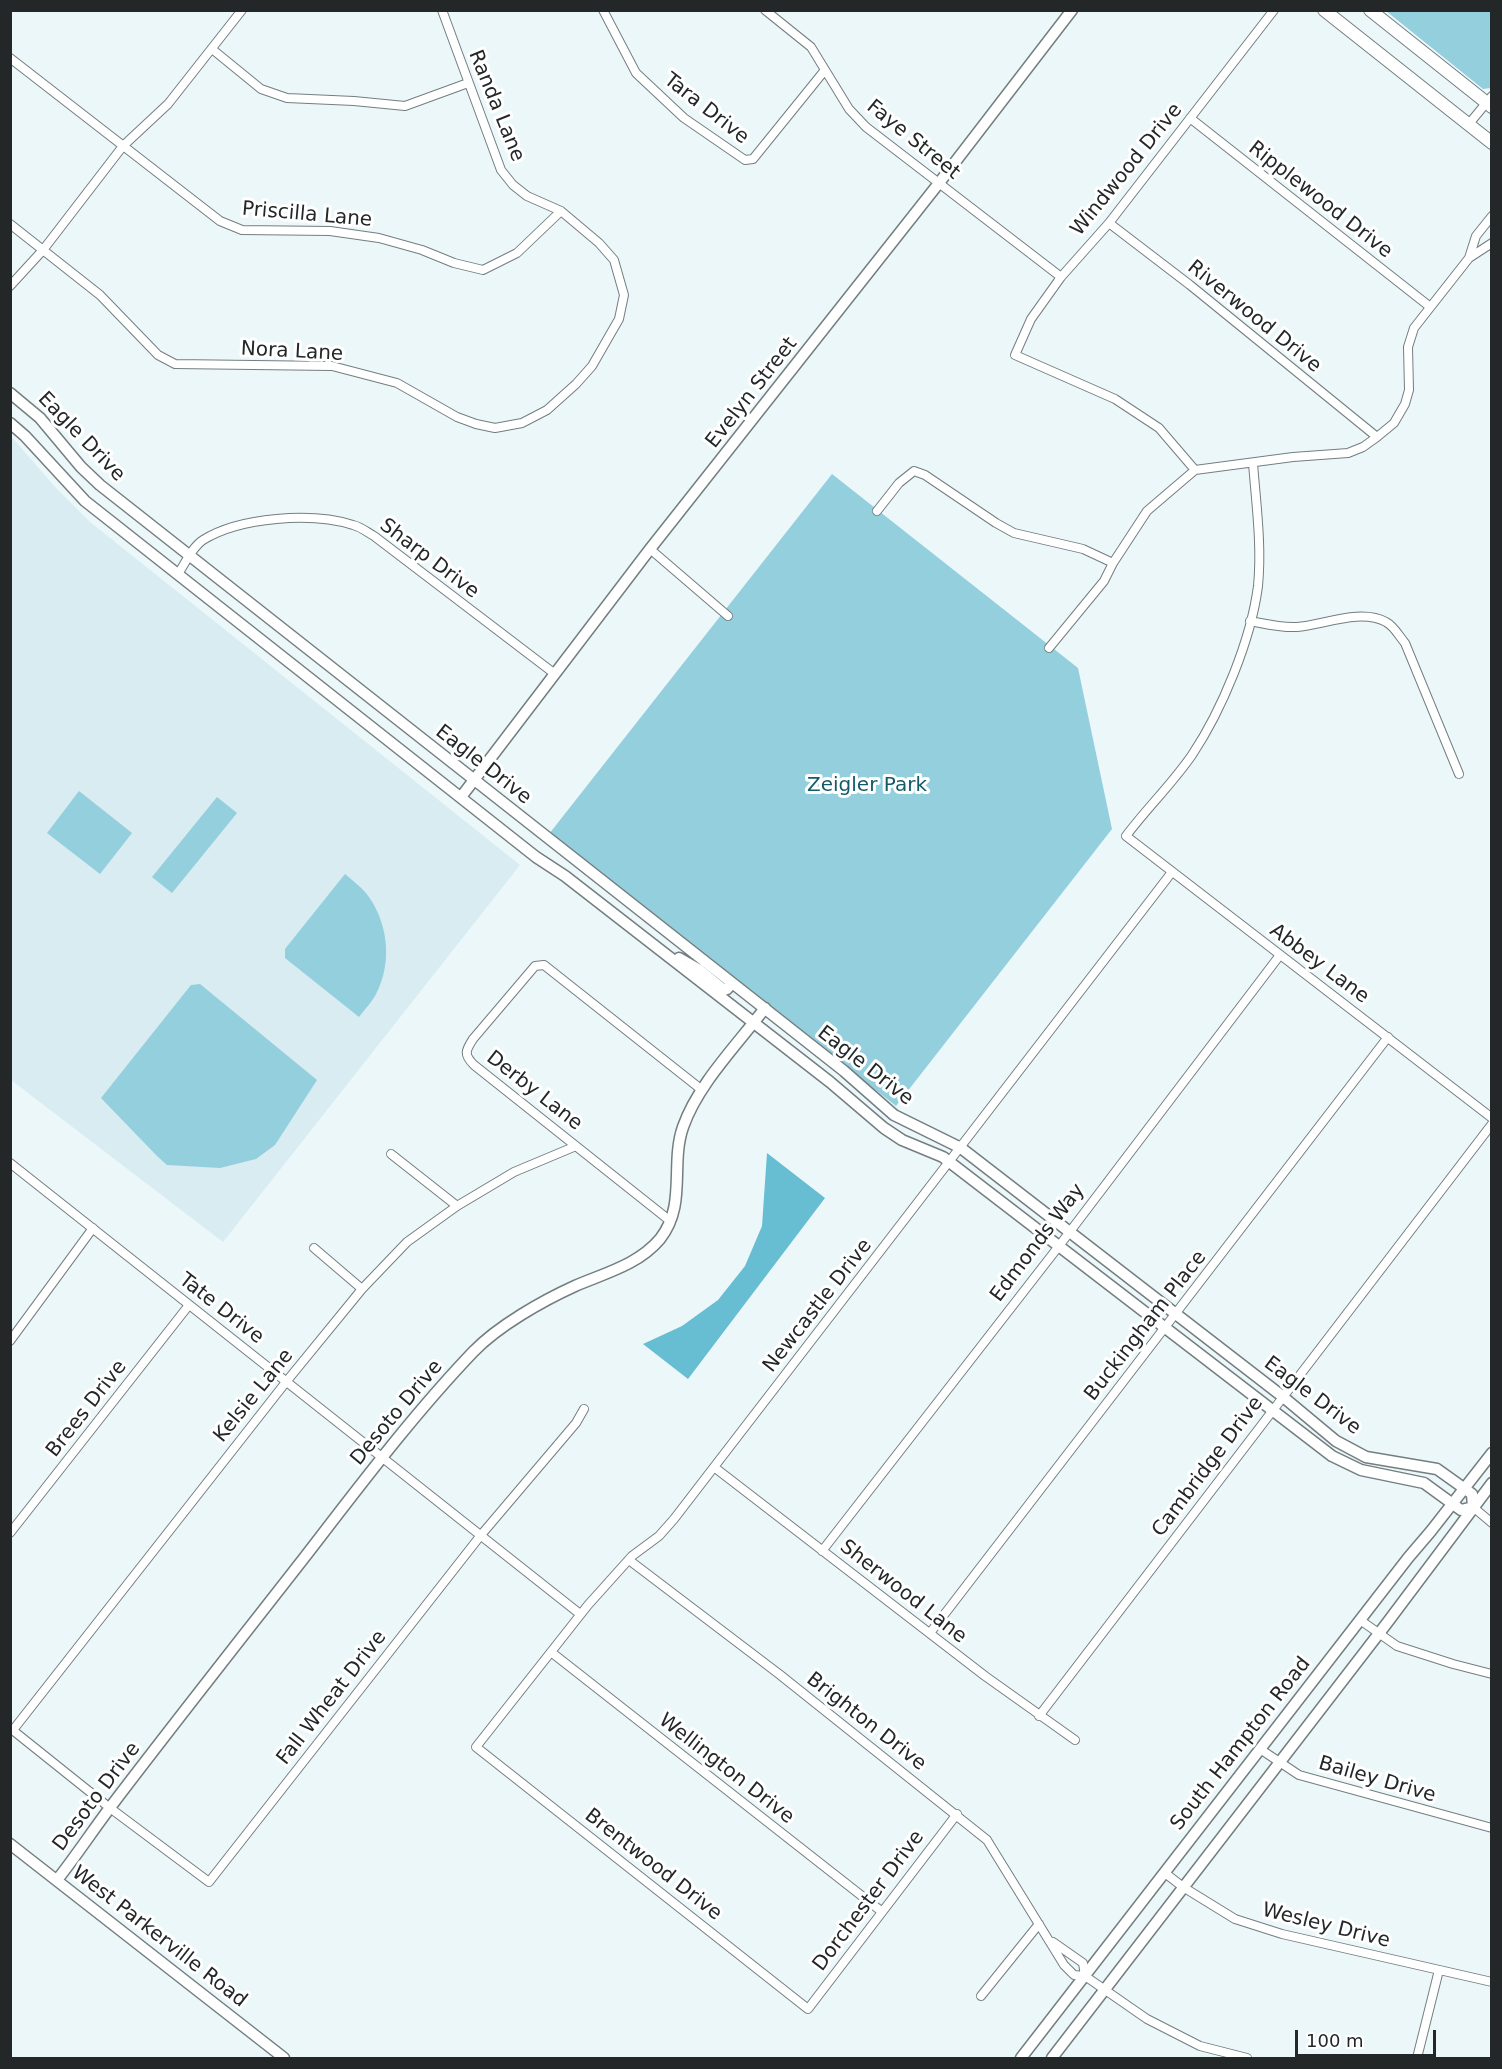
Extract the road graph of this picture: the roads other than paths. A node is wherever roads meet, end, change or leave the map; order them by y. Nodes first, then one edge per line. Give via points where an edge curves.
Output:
1 (242, 10) edge
2 (442, 10) edge
3 (603, 10) edge
4 (765, 10) edge
5 (1072, 10) edge
6 (1274, 10) edge
7 (1323, 10) edge
8 (1370, 10) edge
9 (212, 49) junction
10 (10, 58) edge
11 (825, 70) junction
12 (468, 83) junction
13 (1490, 102) edge
14 (1190, 118) junction
15 (1468, 125) junction
16 (1491, 143) edge
17 (123, 146) junction
18 (939, 183) junction
19 (561, 211) junction
20 (1491, 216) edge
21 (10, 224) edge
22 (1109, 224) junction
23 (1491, 243) edge
24 (43, 250) junction
25 (1469, 258) junction
26 (1060, 277) junction
27 (10, 286) edge
28 (1429, 306) junction
29 (610, 337) joint
30 (10, 393) edge
31 (10, 423) edge
32 (1377, 437) junction
33 (1253, 463) junction
34 (1195, 470) junction
35 (877, 511) dead end
36 (650, 549) junction
37 (189, 556) junction
38 (1113, 563) junction
39 (178, 574) junction
40 (728, 616) dead end
41 (1250, 621) junction
42 (1049, 648) dead end
43 (338, 674) junction
44 (555, 674) junction
45 (326, 690) junction
46 (1459, 774) dead end
47 (473, 781) junction
48 (460, 797) junction
49 (555, 845) junction
50 (542, 862) junction
51 (1172, 872) junction
52 (648, 940) junction
53 (1280, 955) junction
54 (732, 983) junction
55 (765, 1008) junction
56 (754, 1022) junction
57 (1388, 1037) junction
58 (702, 1090) junction
59 (894, 1115) junction
60 (1491, 1118) edge
61 (1491, 1124) edge
62 (884, 1128) junction
63 (576, 1146) junction
64 (961, 1148) junction
65 (391, 1155) dead end
66 (950, 1162) junction
67 (10, 1163) edge
68 (457, 1206) junction
69 (669, 1220) junction
70 (93, 1228) junction
71 (1068, 1230) junction
72 (1059, 1246) junction
73 (314, 1248) dead end
74 (362, 1289) junction
75 (189, 1305) junction
76 (1177, 1314) junction
77 (1166, 1328) junction
78 (10, 1341) edge
79 (286, 1382) junction
80 (1282, 1396) junction
81 (584, 1408) dead end
82 (1272, 1409) junction
83 (1491, 1453) edge
84 (382, 1457) junction
85 (714, 1467) junction
86 (1491, 1483) edge
87 (1465, 1488) junction
88 (1453, 1503) junction
89 (1473, 1507) junction
90 (1491, 1522) edge
91 (10, 1533) edge
92 (481, 1535) junction
93 (822, 1551) junction
94 (629, 1560) junction
95 (580, 1614) junction
96 (1360, 1620) junction
97 (930, 1633) junction
98 (1379, 1633) junction
99 (551, 1652) junction
100 (1491, 1674) edge
101 (1039, 1716) junction
102 (12, 1729) edge
103 (1074, 1740) dead end
104 (477, 1747) joint
105 (1260, 1749) junction
106 (1280, 1762) junction
107 (110, 1808) junction
108 (957, 1814) junction
109 (1491, 1828) edge
110 (10, 1844) edge
111 (1165, 1873) junction
112 (57, 1880) junction
113 (1184, 1887) junction
114 (881, 1911) junction
115 (1039, 1924) junction
116 (1050, 1939) junction
117 (1439, 1970) junction
118 (1085, 1976) junction
119 (1491, 1982) edge
120 (1104, 1990) junction
121 (981, 1996) dead end
122 (808, 2009) joint
123 (284, 2058) edge
124 (1021, 2058) edge
125 (1052, 2058) edge
126 (1247, 2058) edge
127 (1417, 2058) edge

1 - 9 street
2 - 12 street, Randa Lane
3 - 11 street, Tara Drive via 636,73 684,118 745,160 753,159
4 - 11 street, Faye Street via 811,47
5 - 18 street, Evelyn Street
6 - 14 street, Windwood Drive
7 - 15 main road
8 - 13 main road
9 - 12 street via 261,88 287,98 405,106
9 - 17 street via 168,104
10 - 17 street, Priscilla Lane
11 - 18 street, Faye Street via 849,109 866,127
12 - 19 street, Randa Lane via 501,170 527,196
13 - 15 street
14 - 22 street, Windwood Drive
14 - 28 street, Ripplewood Drive
15 - 16 main road
17 - 19 street, Priscilla Lane via 220,221 242,230 330,231 379,238 483,270 517,253
17 - 24 street
18 - 26 street, Faye Street
18 - 36 street, Evelyn Street
19 - 29 street, Randa Lane via 614,260 624,295
20 - 25 street via 1476,236
21 - 24 street, Nora Lane
22 - 26 street, Windwood Drive
22 - 32 street, Riverwood Drive
23 - 25 street
24 - 27 street
24 - 29 street, Nora Lane via 100,295 158,355 175,364 332,366 398,382 457,417 495,428 522,423 547,410 592,366
25 - 28 street
26 - 34 street, Windwood Drive via 1031,319 1015,355 1115,399 1159,428
28 - 32 street via 1414,328 1408,347 1409,390 1405,404 1394,423
30 - 37 street, Eagle Drive via 40,418 100,486
31 - 39 street, Eagle Drive via 85,501
32 - 33 street via 1348,453
33 - 34 street
33 - 41 street via 1259,548
34 - 38 street via 1147,511
35 - 38 street via 914,471 1014,533 1083,549
36 - 40 street
36 - 44 street, Evelyn Street
37 - 39 street, Sharp Drive
37 - 43 street, Eagle Drive
37 - 44 street, Sharp Drive via 201,541 261,521 318,517 356,525
38 - 42 street via 1104,581
39 - 45 street, Eagle Drive
41 - 46 street via 1299,627 1348,617 1385,621 1404,643
41 - 51 street, Abbey Lane via 1233,676 1212,722 1192,756 1125,836
43 - 45 street
43 - 47 street, Eagle Drive
44 - 47 street, Evelyn Street
45 - 48 street, Eagle Drive
47 - 48 street, Evelyn Street
47 - 49 street, Eagle Drive
48 - 50 street, Eagle Drive
49 - 50 street
49 - 54 street, Eagle Drive
50 - 52 street, Eagle Drive
51 - 53 street, Abbey Lane
51 - 64 street, Newcastle Drive
52 - 54 street via 698,969 724,990
52 - 56 street, Eagle Drive
53 - 57 street, Abbey Lane
53 - 71 street, Edmonds Way
54 - 55 street, Eagle Drive
55 - 56 street, Desoto Drive
55 - 59 street, Eagle Drive
56 - 58 street, Desoto Drive
56 - 62 street, Eagle Drive
57 - 60 street, Abbey Lane
57 - 76 street, Buckingham Place
58 - 63 street, Derby Lane via 555,971 544,965 535,966 473,1039 465,1051 466,1057
58 - 69 street, Desoto Drive via 691,1107 677,1146 678,1192
59 - 62 street
59 - 64 street, Eagle Drive
61 - 80 street, Cambridge Drive
62 - 66 street, Eagle Drive
63 - 68 street, Kelsie Lane via 514,1172
63 - 69 street, Derby Lane
64 - 66 street, Newcastle Drive
64 - 71 street, Eagle Drive
65 - 68 street
66 - 72 street, Eagle Drive
66 - 85 street, Newcastle Drive
67 - 70 street, Tate Drive
68 - 74 street, Kelsie Lane via 407,1242
69 - 84 street, Desoto Drive via 661,1237 629,1264 535,1306 478,1347
70 - 75 street, Tate Drive
70 - 78 street
71 - 72 street, Edmonds Way
71 - 76 street, Eagle Drive
72 - 77 street, Eagle Drive
72 - 93 street, Edmonds Way
73 - 74 street
74 - 79 street, Kelsie Lane
75 - 79 street, Tate Drive
75 - 91 street, Brees Drive
76 - 77 street, Buckingham Place
76 - 80 street, Eagle Drive
77 - 82 street, Eagle Drive
77 - 97 street, Buckingham Place
79 - 84 street, Tate Drive
79 - 102 street, Kelsie Lane
80 - 82 street, Cambridge Drive
80 - 87 street, Eagle Drive via 1352,1450 1437,1469
81 - 92 street, Fall Wheat Drive via 576,1423
82 - 88 street, Eagle Drive via 1347,1464 1372,1474 1424,1483
82 - 101 street, Cambridge Drive
83 - 87 street, South Hampton Road
84 - 92 street, Tate Drive
84 - 107 street, Desoto Drive
85 - 93 street, Sherwood Lane
85 - 94 street, Newcastle Drive via 659,1536
86 - 89 street, South Hampton Road
87 - 88 street, South Hampton Road
87 - 89 street via 1472,1494
88 - 89 street, Eagle Drive via 1461,1510
88 - 96 street, South Hampton Road
89 - 90 street
89 - 98 street, South Hampton Road
92 - 95 street, Tate Drive
92 - 107 street, Fall Wheat Drive via 208,1882
93 - 97 street, Sherwood Lane
94 - 95 street, Newcastle Drive
94 - 108 street, Brighton Drive
95 - 99 street, Newcastle Drive
96 - 98 street
96 - 105 street, South Hampton Road
97 - 101 street, Sherwood Lane
98 - 100 street via 1416,1653
98 - 106 street, South Hampton Road
99 - 104 street, Newcastle Drive
99 - 114 street, Wellington Drive
101 - 103 street, Sherwood Lane
102 - 107 street
104 - 122 street, Brentwood Drive
105 - 106 street, Bailey Drive
105 - 111 street, South Hampton Road
106 - 109 street, Bailey Drive via 1299,1775
106 - 113 street, South Hampton Road
107 - 112 street, Desoto Drive
108 - 114 street, Dorchester Drive
108 - 115 street, Brighton Drive via 987,1840
110 - 112 street, West Parkerville Road
111 - 113 street, Wesley Drive
111 - 118 street, South Hampton Road
112 - 123 street, West Parkerville Road
113 - 117 street, Wesley Drive via 1234,1919
113 - 120 street, South Hampton Road
114 - 122 street, Dorchester Drive
115 - 116 street, Brighton Drive
115 - 121 street
116 - 118 street, Brighton Drive via 1083,1963
116 - 118 street, Brighton Drive via 1064,1965 1074,1975
117 - 119 street, Wesley Drive
117 - 127 street
118 - 120 street
118 - 124 street, South Hampton Road
120 - 125 street, South Hampton Road
120 - 126 street via 1147,2019 1200,2046

